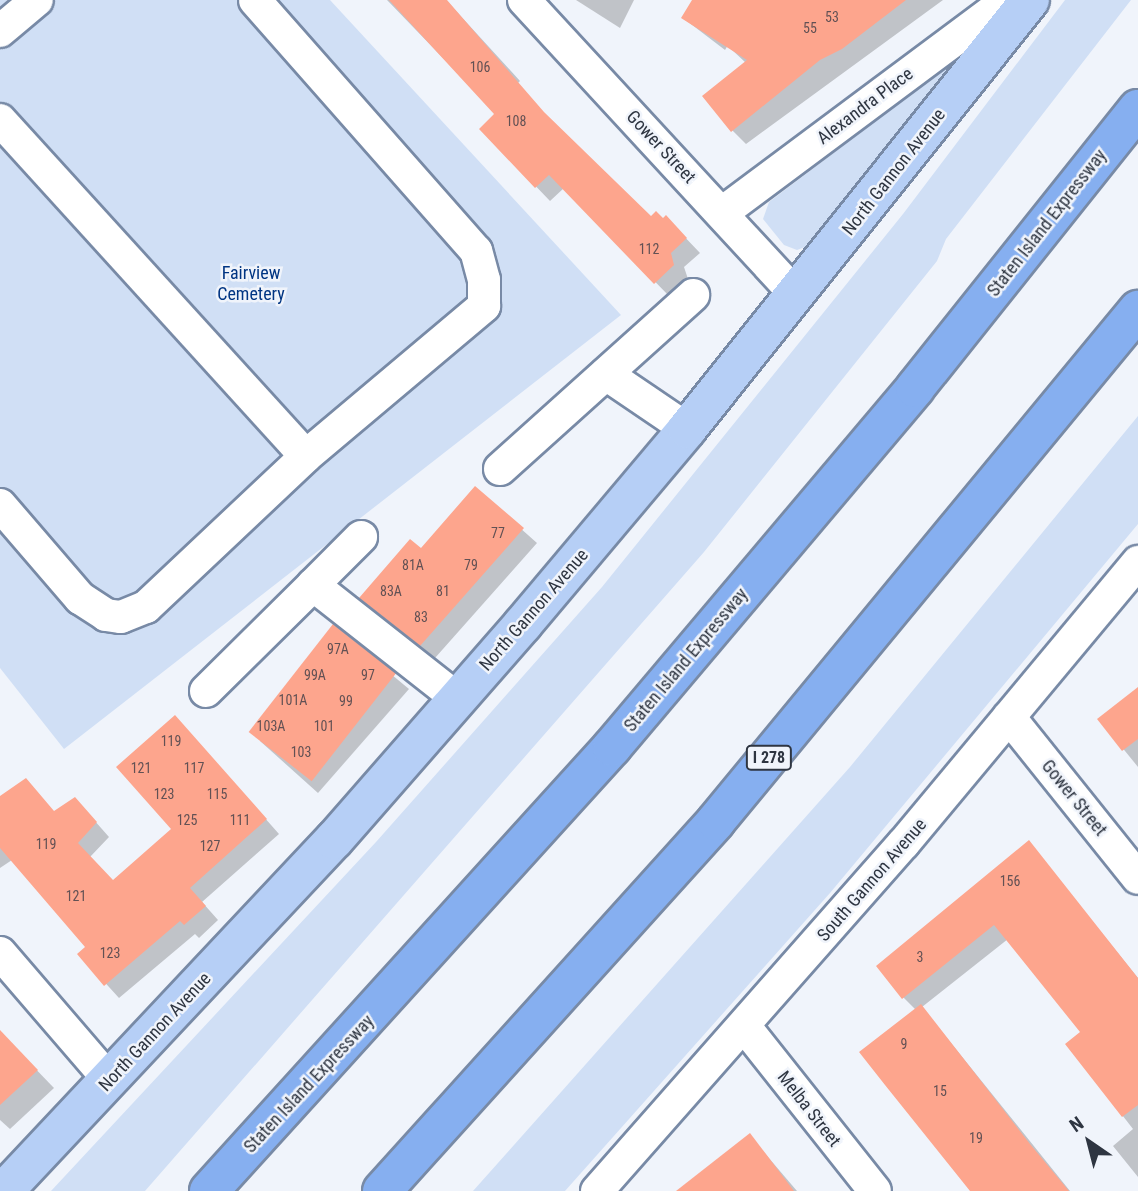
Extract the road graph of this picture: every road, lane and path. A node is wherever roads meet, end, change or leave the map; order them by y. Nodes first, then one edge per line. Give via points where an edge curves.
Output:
1 (37, 0) edge
2 (255, 0) edge
3 (524, 0) edge
4 (1008, 0) edge
5 (1030, 0) edge
6 (0, 31) edge
7 (1138, 108) edge
8 (0, 120) edge
9 (722, 213) junction
10 (693, 295) dead end
11 (796, 295) junction
12 (1138, 310) edge
13 (606, 373) junction
14 (687, 429) junction
15 (306, 456) junction
16 (500, 469) dead end
17 (0, 505) edge
18 (361, 537) dead end
19 (1138, 562) edge
20 (313, 585) junction
21 (206, 691) dead end
22 (458, 699) junction
23 (1009, 718) junction
24 (1138, 878) edge
25 (0, 953) edge
26 (745, 1027) junction
27 (110, 1080) junction
28 (4, 1191) edge
29 (209, 1191) edge
30 (382, 1191) edge
31 (597, 1191) edge
32 (875, 1191) edge

1 - 6 street
2 - 15 street via 476,251 484,280 484,306
3 - 9 street, Gower Street
4 - 9 street, Alexandra Place
5 - 11 main road, North Gannon Avenue
7 - 29 highway, Staten Island Expressway via 915,388 603,757
8 - 15 street
9 - 11 street, Gower Street
10 - 13 street
11 - 14 main road, North Gannon Avenue
12 - 30 highway, I 278 via 716,821
13 - 14 street
13 - 16 street
14 - 22 main road, North Gannon Avenue
15 - 17 street via 146,607 121,617 106,615 80,598
18 - 20 street
19 - 23 street, South Gannon Avenue
20 - 21 street
20 - 22 street
22 - 27 main road, North Gannon Avenue
23 - 24 street, Gower Street
23 - 26 street, South Gannon Avenue
25 - 27 street
26 - 31 street, South Gannon Avenue
26 - 32 street, Melba Street
27 - 28 main road, North Gannon Avenue

